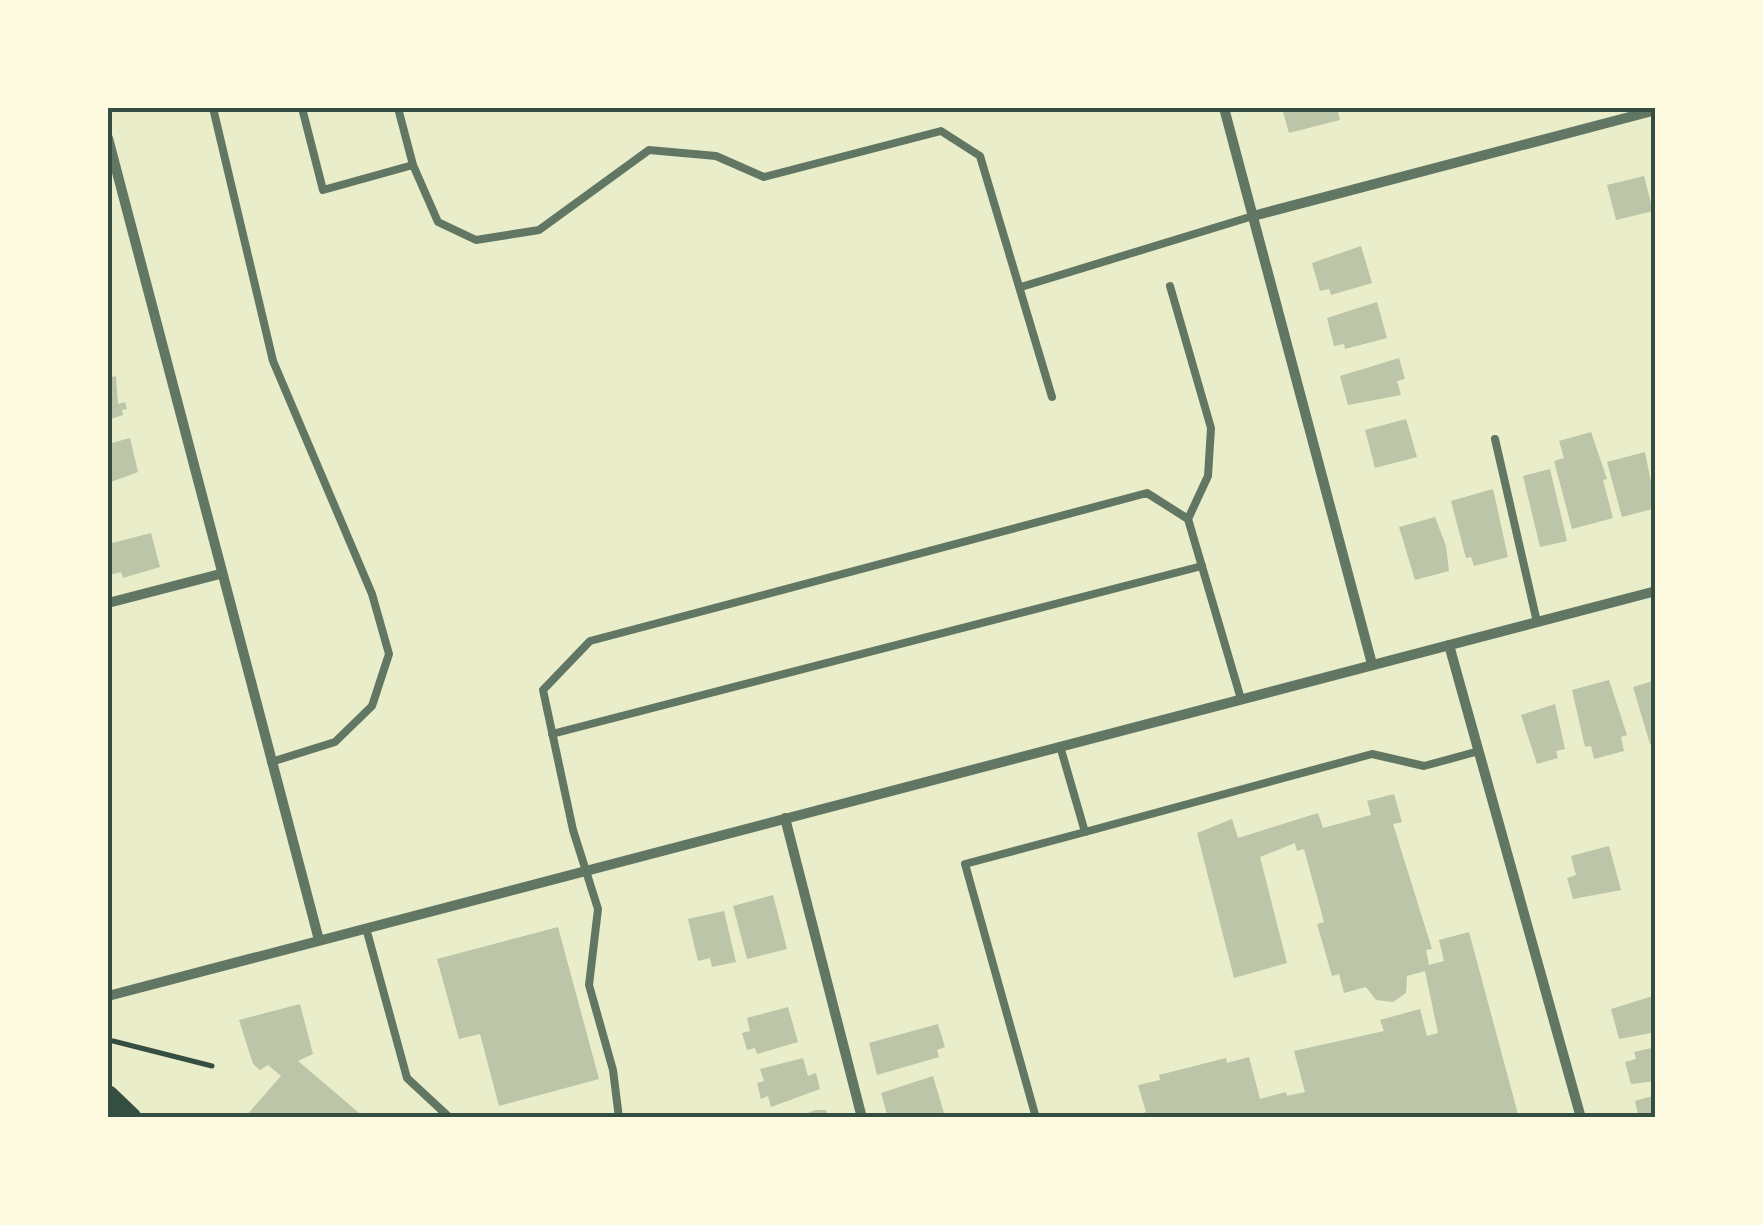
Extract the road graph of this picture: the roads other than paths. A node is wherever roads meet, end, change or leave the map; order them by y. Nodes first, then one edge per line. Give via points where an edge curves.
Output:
1 (213, 108) edge
2 (302, 108) edge
3 (398, 108) edge
4 (1224, 108) edge
5 (1656, 110) edge
6 (108, 138) edge
7 (413, 165) junction
8 (1252, 216) junction
9 (1170, 286) dead end
10 (1021, 287) junction
11 (1052, 397) dead end
12 (1495, 439) dead end
13 (1188, 519) junction
14 (1202, 566) junction
15 (220, 574) junction
16 (1656, 591) edge
17 (108, 602) edge
18 (1537, 622) junction
19 (1449, 644) junction
20 (1372, 664) junction
21 (1241, 699) junction
22 (552, 734) junction
23 (1060, 746) junction
24 (1479, 751) junction
25 (271, 762) junction
26 (785, 818) junction
27 (1085, 832) junction
28 (584, 869) junction
29 (366, 928) junction
30 (319, 940) junction
31 (108, 996) edge
32 (108, 1095) edge
33 (132, 1118) edge
34 (450, 1118) edge
35 (620, 1118) edge
36 (862, 1118) edge
37 (1036, 1118) edge
38 (1582, 1118) edge

1 - 25 lane via 273,362 372,594 389,654 372,706 335,742
2 - 7 lane via 322,190
3 - 7 lane
4 - 8 street
5 - 8 street
6 - 15 street
7 - 10 lane via 438,222 476,240 539,230 649,150 716,156 764,176 941,131 980,156
8 - 10 lane
8 - 20 street
9 - 13 lane via 1211,428 1208,476
10 - 11 lane
12 - 18 lane
13 - 14 lane
13 - 22 lane via 1147,494 590,640 544,690
14 - 21 lane
14 - 22 lane
15 - 17 street
15 - 25 street
16 - 18 street
18 - 19 street
19 - 20 street
19 - 24 street
20 - 21 street
21 - 23 street
22 - 28 lane
23 - 26 street
23 - 27 lane
24 - 27 lane via 1424,766 1372,754
24 - 38 street
25 - 30 street
26 - 28 street
26 - 36 street
27 - 37 lane via 965,864
28 - 29 street
28 - 35 lane via 598,909 589,985
29 - 30 street
29 - 34 lane via 406,1078
30 - 31 street
32 - 33 main road

